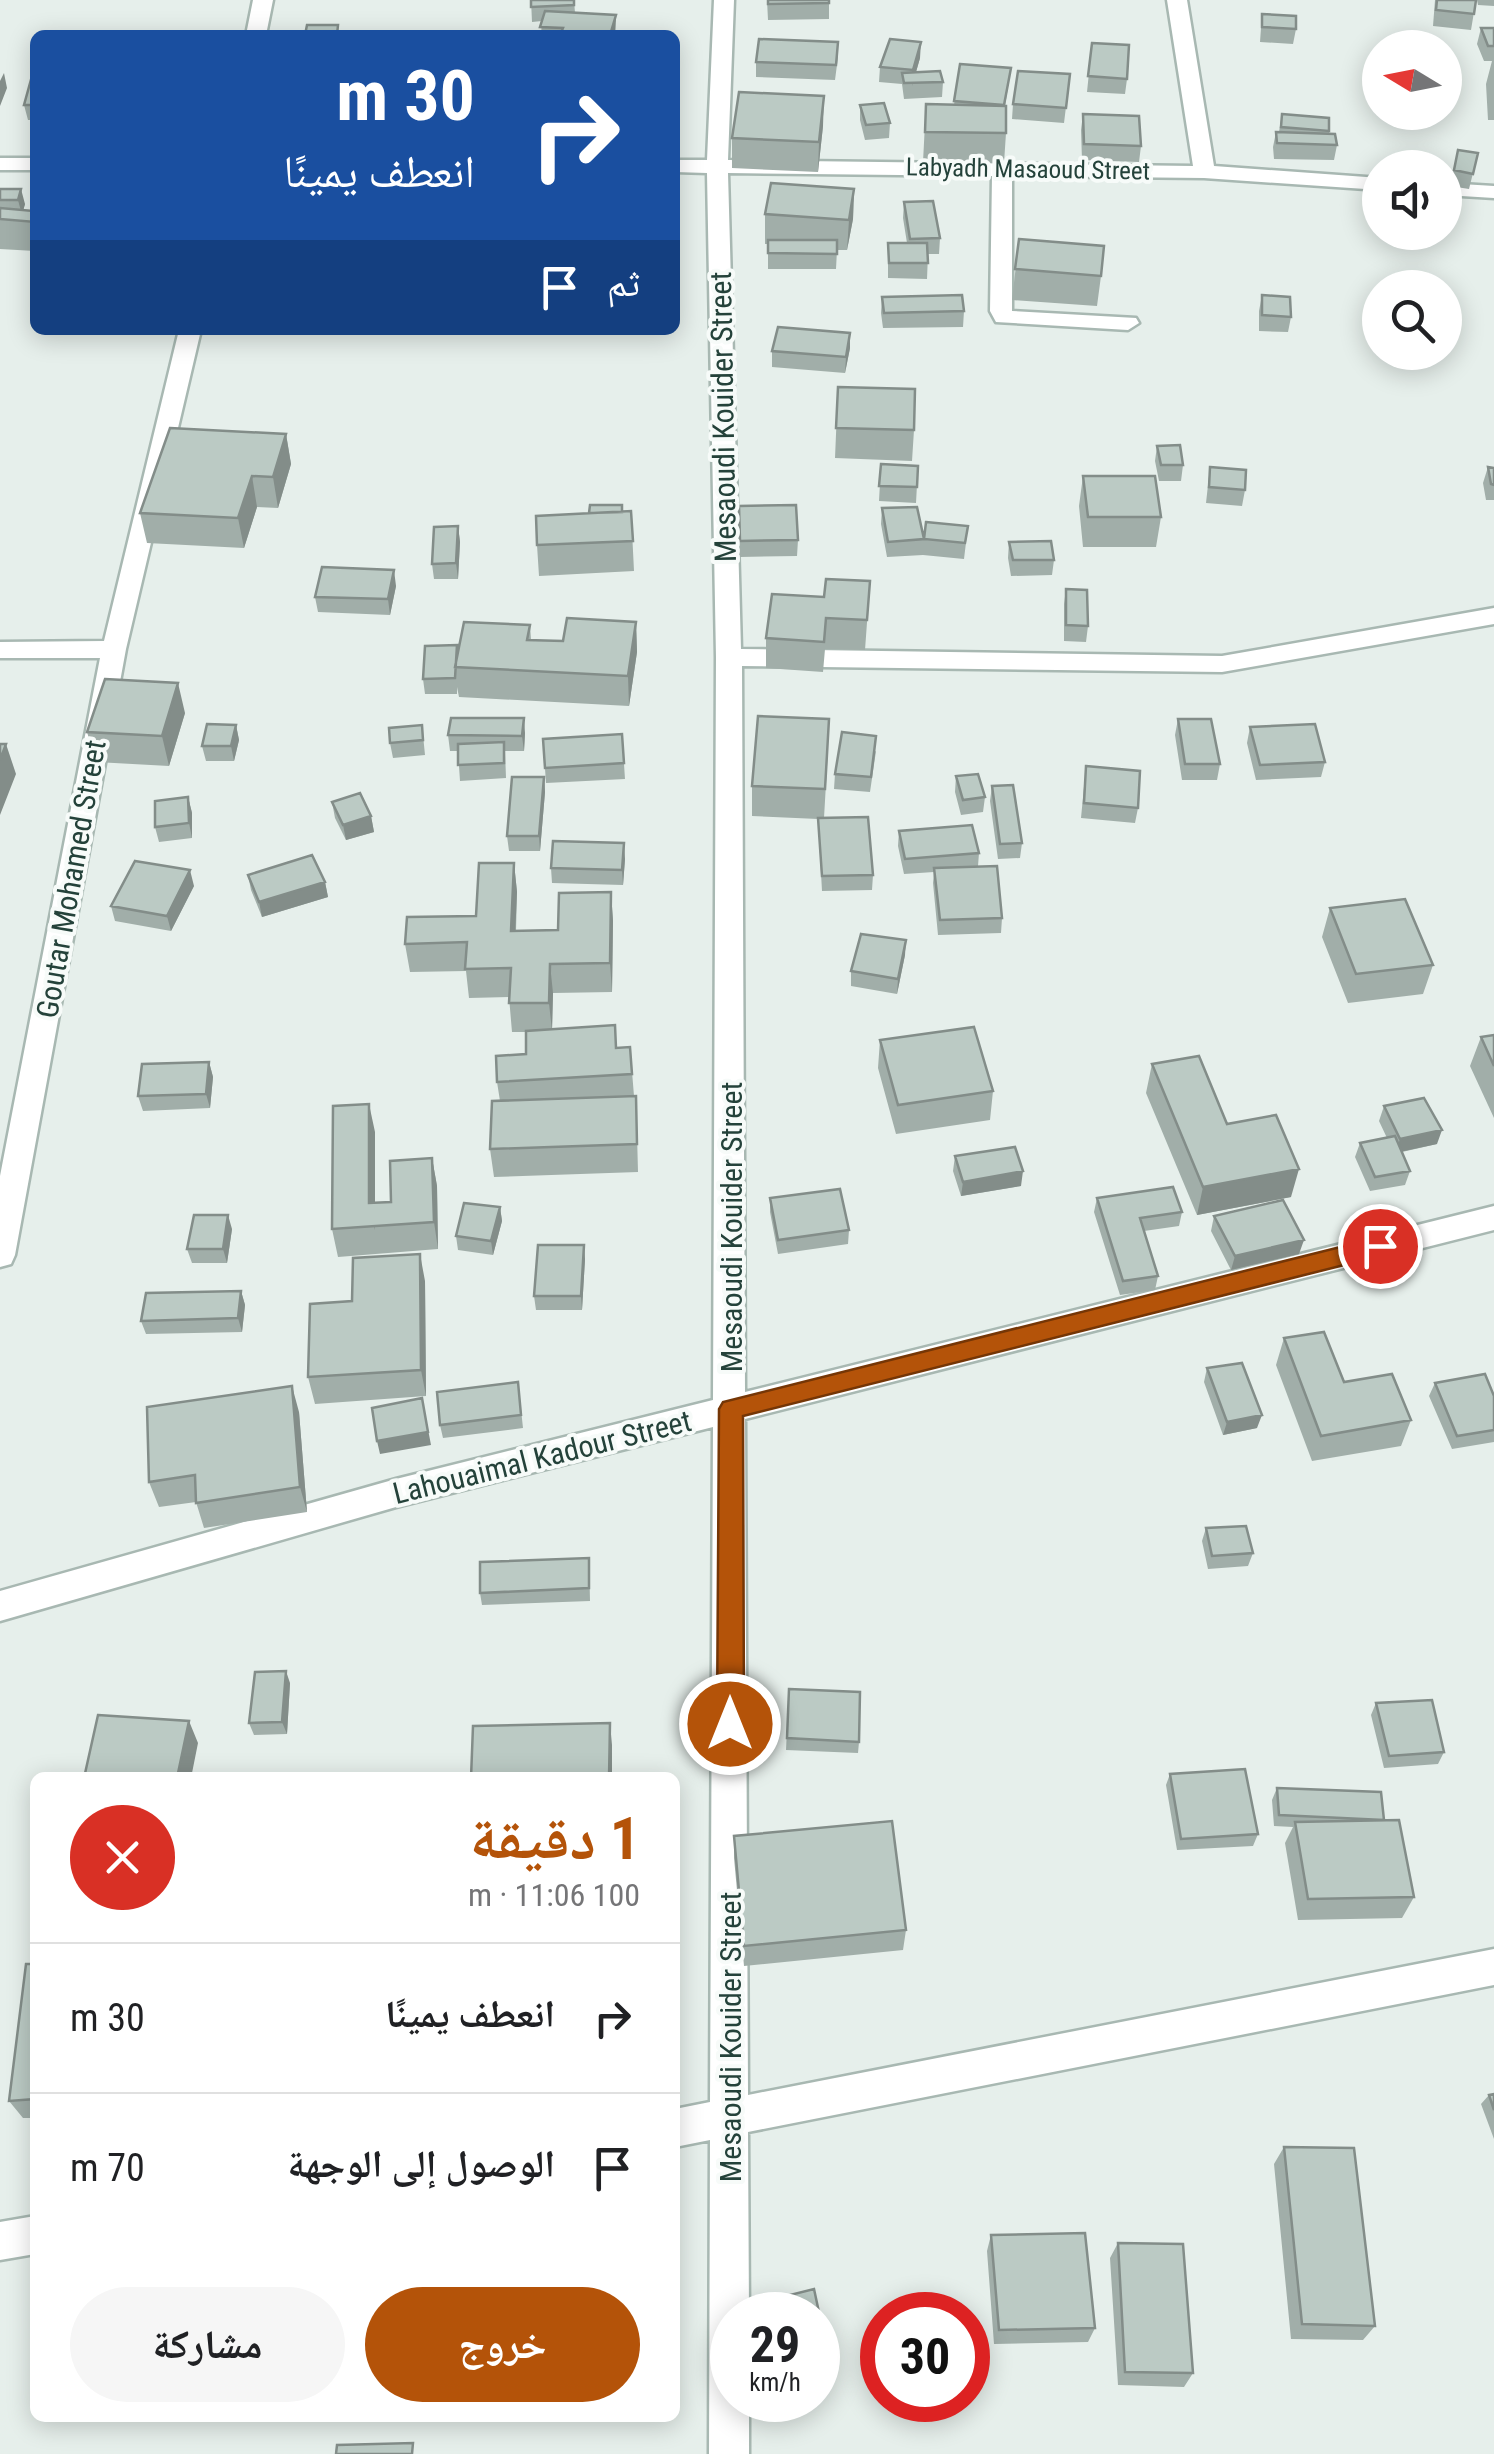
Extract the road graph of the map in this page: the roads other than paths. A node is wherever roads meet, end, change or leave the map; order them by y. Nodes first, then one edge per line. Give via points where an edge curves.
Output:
1 (263, 0) edge
2 (724, 0) edge
3 (1177, 0) edge
4 (257, 30) edge
5 (0, 164) edge
6 (30, 164) edge
7 (680, 166) edge
8 (717, 166) junction
9 (1002, 167) junction
10 (1204, 172) junction
11 (1362, 183) edge
12 (1462, 189) edge
13 (1494, 192) edge
14 (1128, 324) dead end
15 (189, 335) edge
16 (1494, 616) edge
17 (114, 649) junction
18 (0, 650) edge
19 (729, 658) junction
20 (1494, 1218) edge
21 (0, 1255) edge
22 (731, 1409) junction
23 (0, 1606) edge
24 (1494, 1967) edge
25 (730, 2119) junction
26 (680, 2127) edge
27 (30, 2236) edge
28 (0, 2241) edge
29 (729, 2454) edge

1 - 4 street
2 - 8 street, Mesaoudi Kouider Street
3 - 10 street
5 - 6 street
7 - 8 street, Labyadh Masaoud Street
8 - 9 street, Labyadh Masaoud Street
8 - 19 street, Mesaoudi Kouider Street
9 - 10 street, Labyadh Masaoud Street
9 - 14 street via 1004,317
10 - 11 street, Labyadh Masaoud Street
12 - 13 street
15 - 17 street, Goutar Mohamed Street
16 - 19 street via 1222,664
17 - 18 street
17 - 21 street, Goutar Mohamed Street
19 - 22 street, Mesaoudi Kouider Street
20 - 22 street, Lahouaimal Kadour Street
22 - 23 street, Lahouaimal Kadour Street via 396,1492
22 - 25 street, Mesaoudi Kouider Street
24 - 25 street
25 - 26 street
25 - 29 street, Mesaoudi Kouider Street
27 - 28 street

